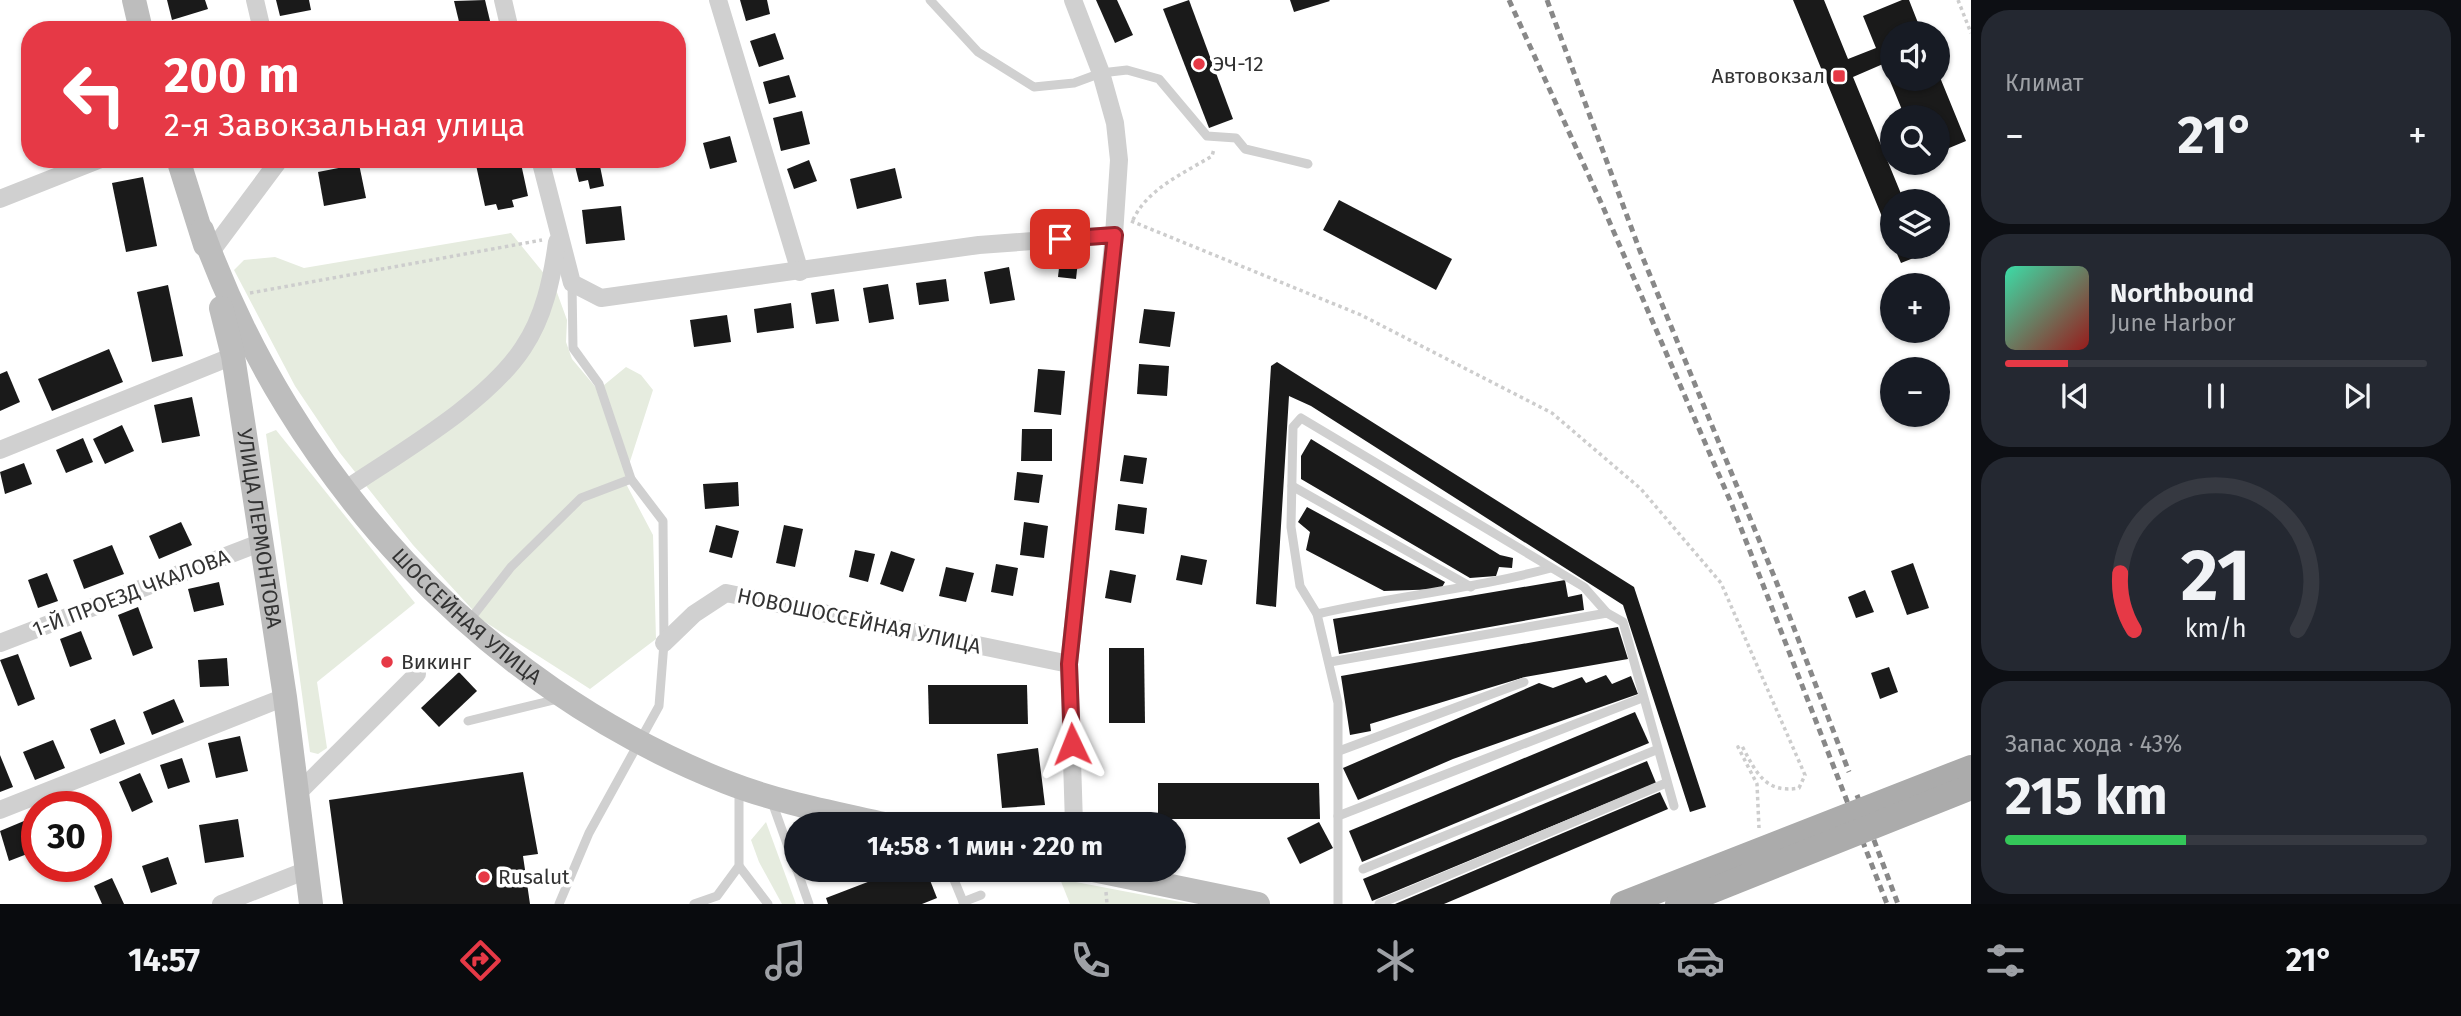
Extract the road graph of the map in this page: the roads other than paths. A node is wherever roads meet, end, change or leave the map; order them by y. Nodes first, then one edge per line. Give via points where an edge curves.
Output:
1 (134, 0) edge
2 (255, 0) edge
3 (503, 0) edge
4 (718, 0) edge
5 (930, 0) edge
6 (1073, 0) edge
7 (139, 21) edge
8 (260, 21) edge
9 (508, 21) edge
10 (1101, 73) junction
11 (1308, 164) dead end
12 (78, 168) edge
13 (181, 168) edge
14 (272, 168) edge
15 (542, 168) edge
16 (0, 199) edge
17 (1115, 235) junction
18 (558, 237) junction
19 (206, 242) junction
20 (800, 272) junction
21 (572, 283) junction
22 (233, 356) junction
23 (0, 450) edge
24 (631, 478) junction
25 (1292, 486) junction
26 (343, 491) junction
27 (262, 542) junction
28 (1551, 568) junction
29 (1471, 587) junction
30 (1607, 613) junction
31 (1317, 614) junction
32 (468, 623) junction
33 (0, 643) edge
34 (664, 643) junction
35 (1330, 662) junction
36 (1069, 664) junction
37 (417, 674) dead end
38 (1524, 682) dead end
39 (285, 696) junction
40 (567, 697) junction
41 (1642, 698) junction
42 (468, 721) dead end
43 (642, 743) junction
44 (1656, 750) junction
45 (1339, 751) junction
46 (1971, 768) edge
47 (1666, 783) junction
48 (739, 787) junction
49 (1971, 787) edge
50 (297, 794) junction
51 (770, 797) junction
52 (1674, 806) dead end
53 (0, 810) edge
54 (833, 812) edge
55 (1074, 812) edge
56 (1338, 816) junction
57 (784, 836) edge
58 (739, 866) junction
59 (1363, 869) dead end
60 (307, 870) junction
61 (801, 882) edge
62 (955, 882) edge
63 (1151, 882) edge
64 (981, 895) dead end
65 (963, 903) edge
66 (221, 904) edge
67 (311, 904) edge
68 (559, 904) edge
69 (694, 904) edge
70 (768, 904) edge
71 (809, 904) edge
72 (1258, 904) edge
73 (1338, 904) edge
74 (1379, 904) edge
75 (1623, 904) edge
76 (1678, 904) edge

1 - 7 main road
2 - 8 street
3 - 9 street
4 - 20 street
5 - 10 lane via 978,52 1034,87 1074,83
6 - 10 street
10 - 11 lane via 1127,70 1159,79 1207,136 1236,138 1245,149
10 - 17 street via 1115,123 1119,160 1124,219
12 - 16 street
13 - 19 main road, УЛИЦА ЛЕРМОНТОВА
14 - 19 street
15 - 18 street
17 - 20 street via 979,245
17 - 36 street
18 - 21 street
18 - 26 street via 550,290 523,348 488,389
19 - 22 main road, УЛИЦА ЛЕРМОНТОВА
19 - 26 main road, ШОССЕЙНАЯ УЛИЦА via 228,297 286,407
20 - 21 street via 601,298
21 - 24 lane via 573,348 598,384
22 - 23 street
22 - 27 main road, УЛИЦА ЛЕРМОНТОВА
24 - 32 lane via 581,498 511,567
24 - 34 lane via 663,521
25 - 28 lane via 1293,427 1301,418
25 - 29 lane
25 - 31 lane via 1291,527 1300,586
26 - 32 main road, ШОССЕЙНАЯ УЛИЦА via 424,582
27 - 33 street, 1-Й ПРОЕЗД ЧКАЛОВА
27 - 39 main road, УЛИЦА ЛЕРМОНТОВА
28 - 29 lane
28 - 30 lane via 1584,587
29 - 31 lane
30 - 35 lane
30 - 41 lane via 1623,622
31 - 35 lane
32 - 40 main road, ШОССЕЙНАЯ УЛИЦА
34 - 36 street, НОВОШОССЕЙНАЯ УЛИЦА via 694,614 726,593
34 - 43 lane via 659,706
35 - 45 lane via 1338,703
36 - 55 street
37 - 50 street
38 - 45 lane
39 - 50 main road, УЛИЦА ЛЕРМОНТОВА
39 - 53 street
40 - 42 lane
40 - 43 main road, ШОССЕЙНАЯ УЛИЦА
41 - 44 lane
41 - 56 lane
43 - 48 main road, ШОССЕЙНАЯ УЛИЦА
43 - 68 lane via 589,833
44 - 47 lane
44 - 59 lane
45 - 56 lane
46 - 75 main road, bridge
47 - 52 lane
47 - 74 lane
48 - 51 main road, ШОССЕЙНАЯ УЛИЦА
48 - 58 lane
49 - 76 main road, bridge
50 - 60 main road, УЛИЦА ЛЕРМОНТОВА
51 - 54 main road, ШОССЕЙНАЯ УЛИЦА
51 - 57 lane
56 - 73 lane
58 - 69 lane via 717,896
58 - 70 lane
60 - 66 street
60 - 67 main road, УЛИЦА ЛЕРМОНТОВА
61 - 71 lane
62 - 65 lane
63 - 72 main road
64 - 65 lane

